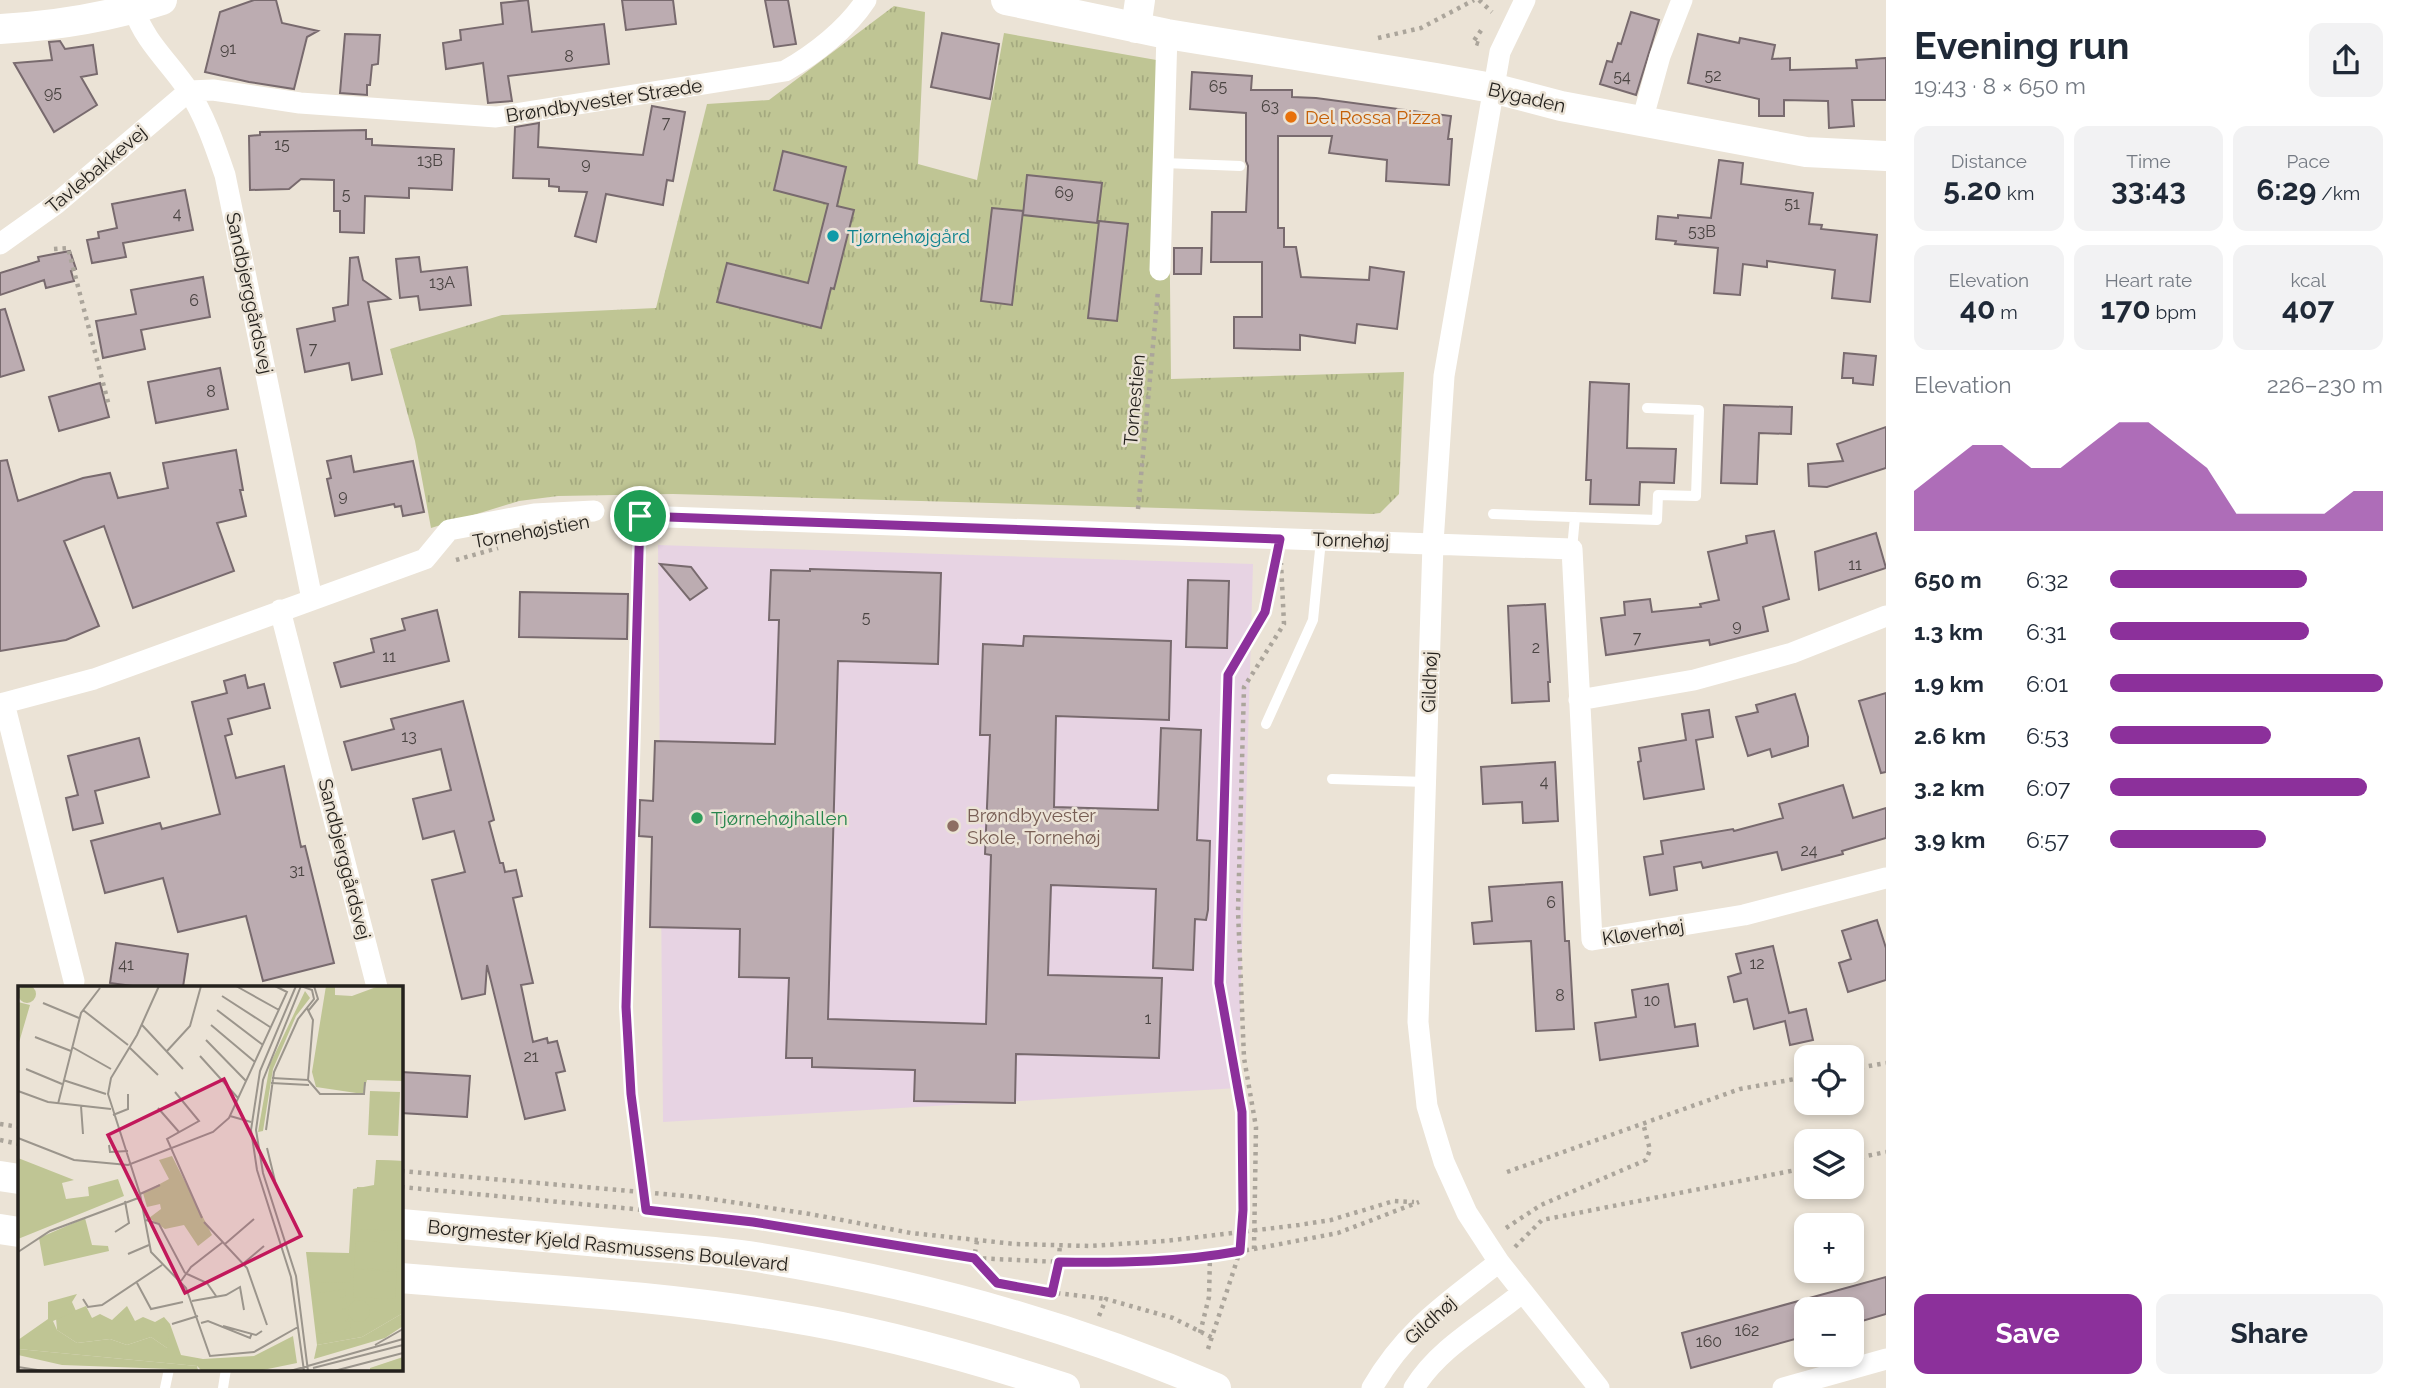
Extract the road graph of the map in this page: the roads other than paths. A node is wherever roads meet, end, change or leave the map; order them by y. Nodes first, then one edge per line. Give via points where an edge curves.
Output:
1 (162, 0) edge
2 (866, 0) edge
3 (1006, 0) edge
4 (1525, 0) edge
5 (1682, 0) edge
6 (134, 9) junction
7 (1138, 14) edge
8 (0, 29) edge
9 (1167, 34) junction
10 (1492, 88) junction
11 (189, 91) junction
12 (1642, 121) junction
13 (1886, 156) edge
14 (1164, 163) junction
15 (1240, 166) dead end
16 (0, 244) edge
17 (1160, 270) road end
18 (1647, 408) dead end
19 (594, 511) dead end
20 (1493, 514) dead end
21 (640, 516) road end
22 (1575, 517) junction
23 (1321, 540) junction
24 (1433, 543) junction
25 (1572, 549) junction
26 (312, 599) junction
27 (281, 610) junction
28 (1886, 616) edge
29 (1579, 700) junction
30 (2, 703) edge
31 (1266, 724) dead end
32 (1332, 779) dead end
33 (1426, 782) junction
34 (1886, 878) edge
35 (74, 981) dead end
36 (377, 986) edge
37 (0, 1176) edge
38 (18, 1179) edge
39 (402, 1224) edge
40 (0, 1228) edge
41 (18, 1231) edge
42 (1499, 1262) junction
43 (402, 1278) edge
44 (1523, 1292) junction
45 (1886, 1359) edge
46 (169, 1370) edge
47 (226, 1370) edge
48 (165, 1388) edge
49 (223, 1388) edge
50 (1065, 1388) edge
51 (1216, 1388) edge
52 (1372, 1388) edge
53 (1413, 1388) edge
54 (1599, 1388) edge
55 (1783, 1388) edge

1 - 6 street
2 - 11 street, Brøndbyvester Stræde via 856,16 785,71 496,117
3 - 7 street, Bygaden
4 - 10 street, Gildhøj via 1500,52
5 - 12 street
6 - 8 street via 40,27
6 - 11 street, Sandbjerggårdsvej via 139,26
7 - 9 street, Bygaden
9 - 10 street, Bygaden
9 - 14 street
10 - 12 street, Bygaden
10 - 24 street, Gildhøj via 1444,376
11 - 16 street, Tavlebakkevej via 56,204
11 - 26 street, Sandbjerggårdsvej via 225,175
12 - 13 street, Bygaden via 1806,152
14 - 15 lane
14 - 17 street
18 - 22 lane via 1699,410 1696,496 1658,495 1657,520
19 - 26 street via 534,514 449,530 425,559
20 - 22 lane
21 - 23 street, Tornehøj
22 - 25 lane
23 - 24 street, Tornehøj
23 - 31 lane via 1313,620
24 - 25 street
24 - 33 street, Gildhøj
25 - 29 street, Kløverhøj
26 - 27 street
27 - 30 street via 94,679
27 - 36 street, Sandbjerggårdsvej
28 - 29 street via 1792,653 1694,680
29 - 34 street, Kløverhøj via 1592,940 1744,915
30 - 35 street
32 - 33 lane
33 - 42 street, Gildhøj via 1418,1022 1427,1106 1444,1162 1467,1213
37 - 38 street
39 - 51 street, Borgmester Kjeld Rasmussens Boulevard via 746,1256 850,1274 1090,1340
40 - 41 street
42 - 44 street, Gildhøj
42 - 52 street, Gildhøj via 1420,1324 1387,1362
43 - 50 street via 687,1303 788,1317 964,1357
44 - 53 street, Gildhøj via 1454,1343
44 - 54 street, Gildhøj
45 - 55 street
46 - 48 lane
47 - 49 lane

